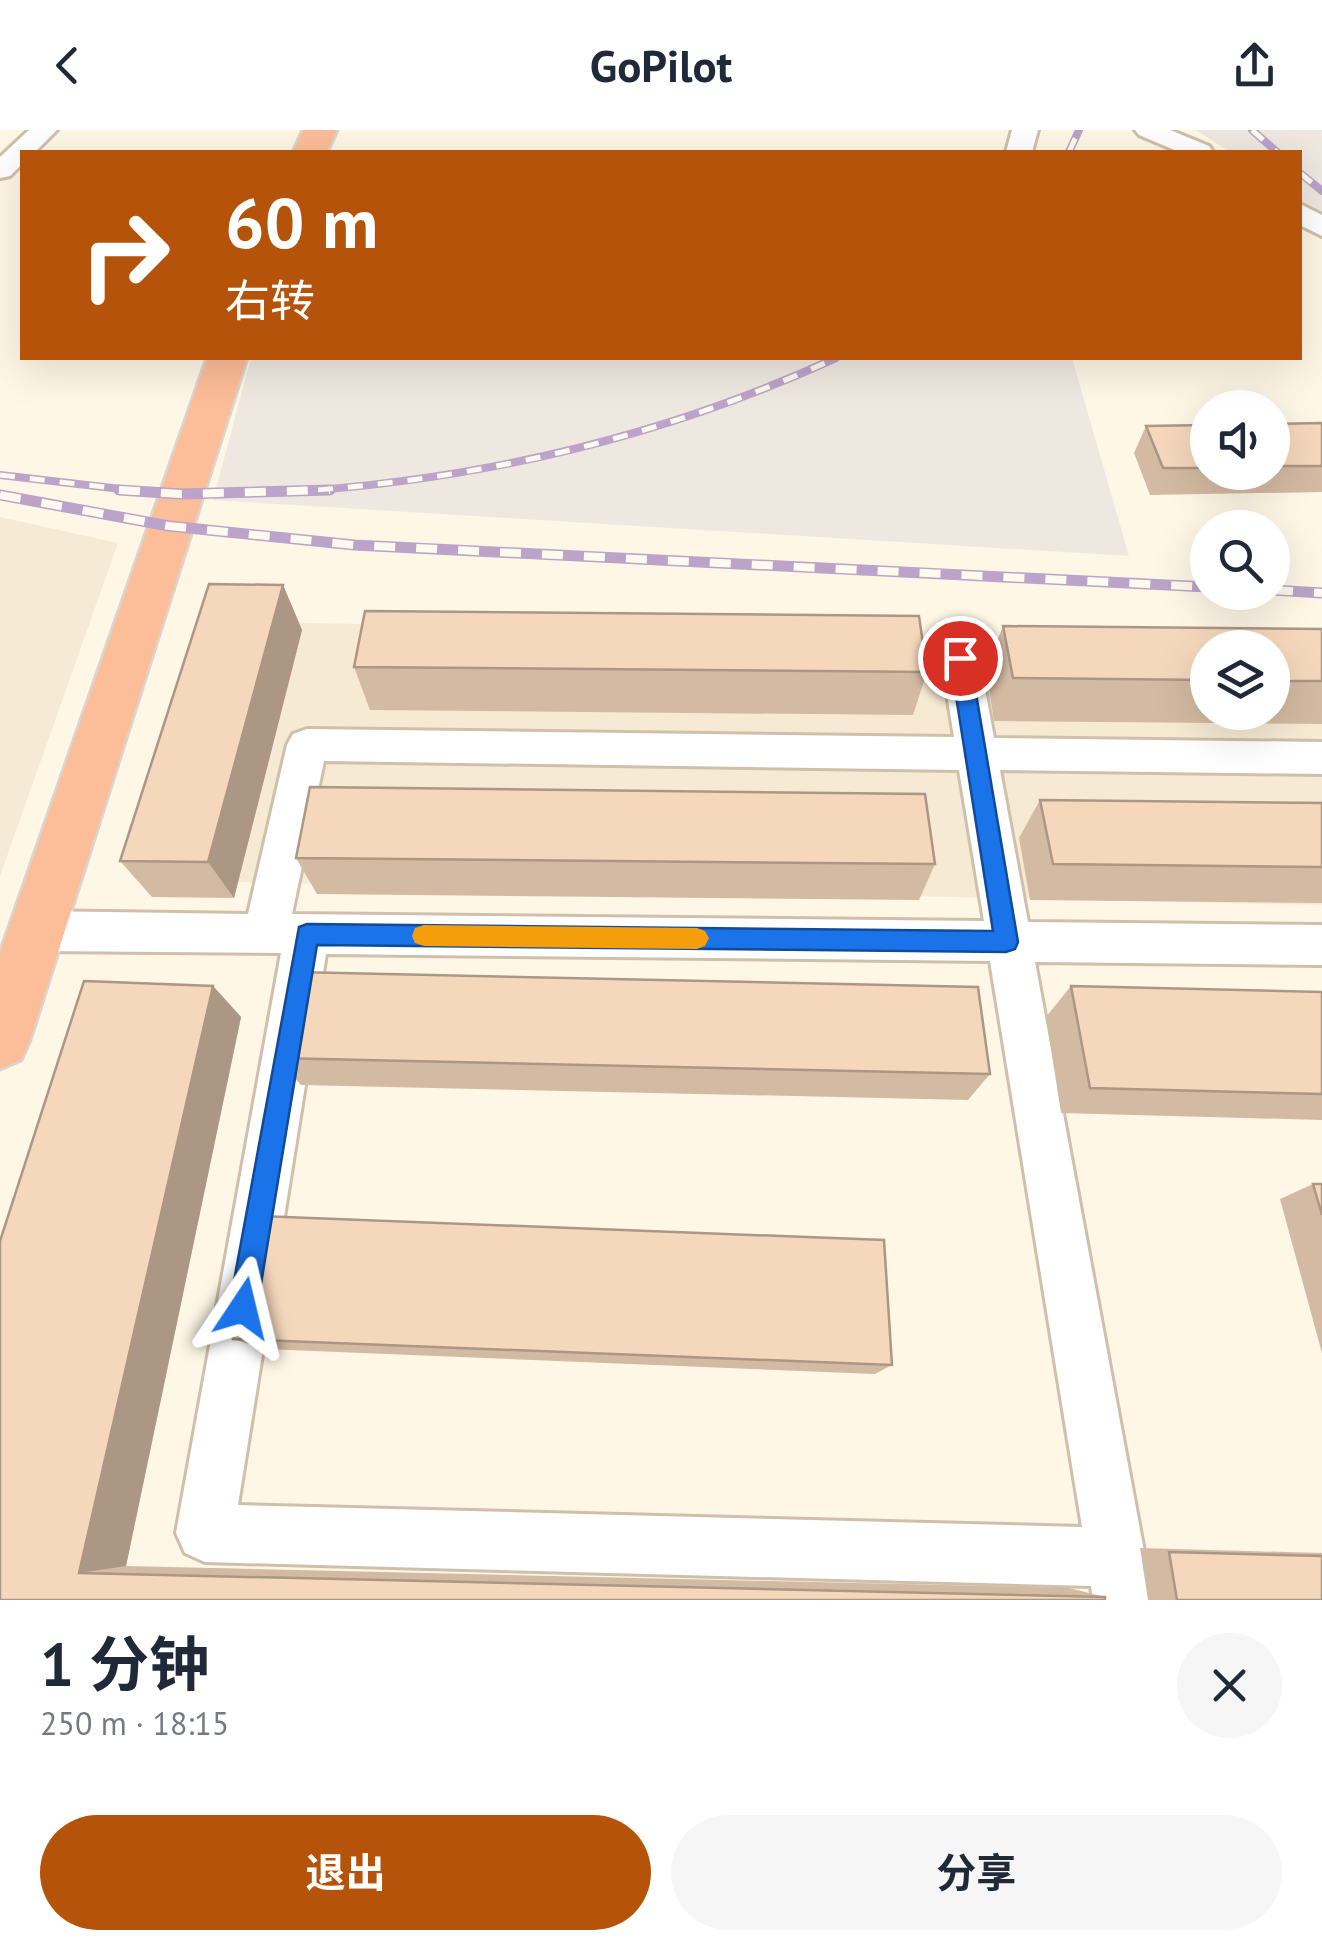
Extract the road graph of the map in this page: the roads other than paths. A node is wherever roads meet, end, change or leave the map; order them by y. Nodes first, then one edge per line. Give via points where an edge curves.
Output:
1 (44, 130) edge
2 (1148, 130) edge
3 (21, 150) edge
4 (1195, 150) edge
5 (20, 151) edge
6 (0, 169) edge
7 (226, 360) edge
8 (960, 658) dead end
9 (976, 756) junction
10 (1322, 758) edge
11 (36, 931) junction
12 (287, 934) junction
13 (1006, 942) junction
14 (1322, 945) edge
15 (0, 1040) edge
16 (1120, 1578) edge

1 - 3 street
2 - 4 street
5 - 6 street
7 - 11 highway
8 - 9 street
9 - 10 street
9 - 12 street via 307,746
9 - 13 street
11 - 12 street
11 - 15 highway
12 - 13 street
12 - 16 street via 204,1533
13 - 14 street
13 - 16 street

